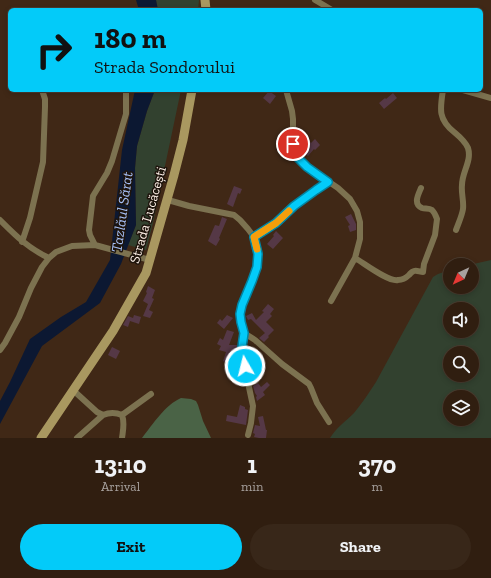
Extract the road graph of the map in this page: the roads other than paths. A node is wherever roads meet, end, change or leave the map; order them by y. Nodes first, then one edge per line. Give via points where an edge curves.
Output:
1 (315, 0) edge
2 (329, 8) edge
3 (43, 92) edge
4 (126, 92) edge
5 (192, 92) edge
6 (287, 92) edge
7 (443, 92) edge
8 (470, 92) edge
9 (491, 98) edge
10 (328, 182) junction
11 (421, 188) dead end
12 (168, 200) junction
13 (0, 220) edge
14 (456, 230) dead end
15 (254, 237) junction
16 (22, 242) junction
17 (95, 245) junction
18 (49, 258) junction
19 (355, 258) junction
20 (150, 260) junction
21 (331, 300) dead end
22 (244, 333) junction
23 (0, 350) edge
24 (74, 391) junction
25 (151, 394) dead end
26 (103, 415) junction
27 (122, 415) junction
28 (328, 422) dead end
29 (248, 435) dead end
30 (42, 438) edge
31 (77, 438) edge
32 (122, 438) edge

1 - 2 street
3 - 16 street via 45,99 43,162
4 - 17 street via 126,114 112,161 93,196 89,230
5 - 12 main road, Strada Lucăcești
6 - 10 street via 292,111 296,156
7 - 14 street via 440,108 443,120 465,143 469,152 462,184 463,210
8 - 9 street
10 - 15 street
10 - 19 street via 350,199 357,211 360,239
11 - 19 street via 416,199 417,204 423,209 432,210 437,219 423,272 412,271 406,277 393,280
12 - 15 street via 234,215
12 - 20 main road, Strada Lucăcești
13 - 16 street
15 - 22 street via 258,260 241,310
16 - 18 street
17 - 18 street via 72,246 56,252
17 - 20 street
18 - 23 street
19 - 21 street
20 - 24 main road, Strada Lucăcești via 146,273 113,331
22 - 28 street via 309,384
22 - 29 street via 242,347 253,406
24 - 26 street
24 - 30 main road, Strada Lucăcești
25 - 27 street
26 - 27 street via 115,412
26 - 31 street
27 - 32 street

